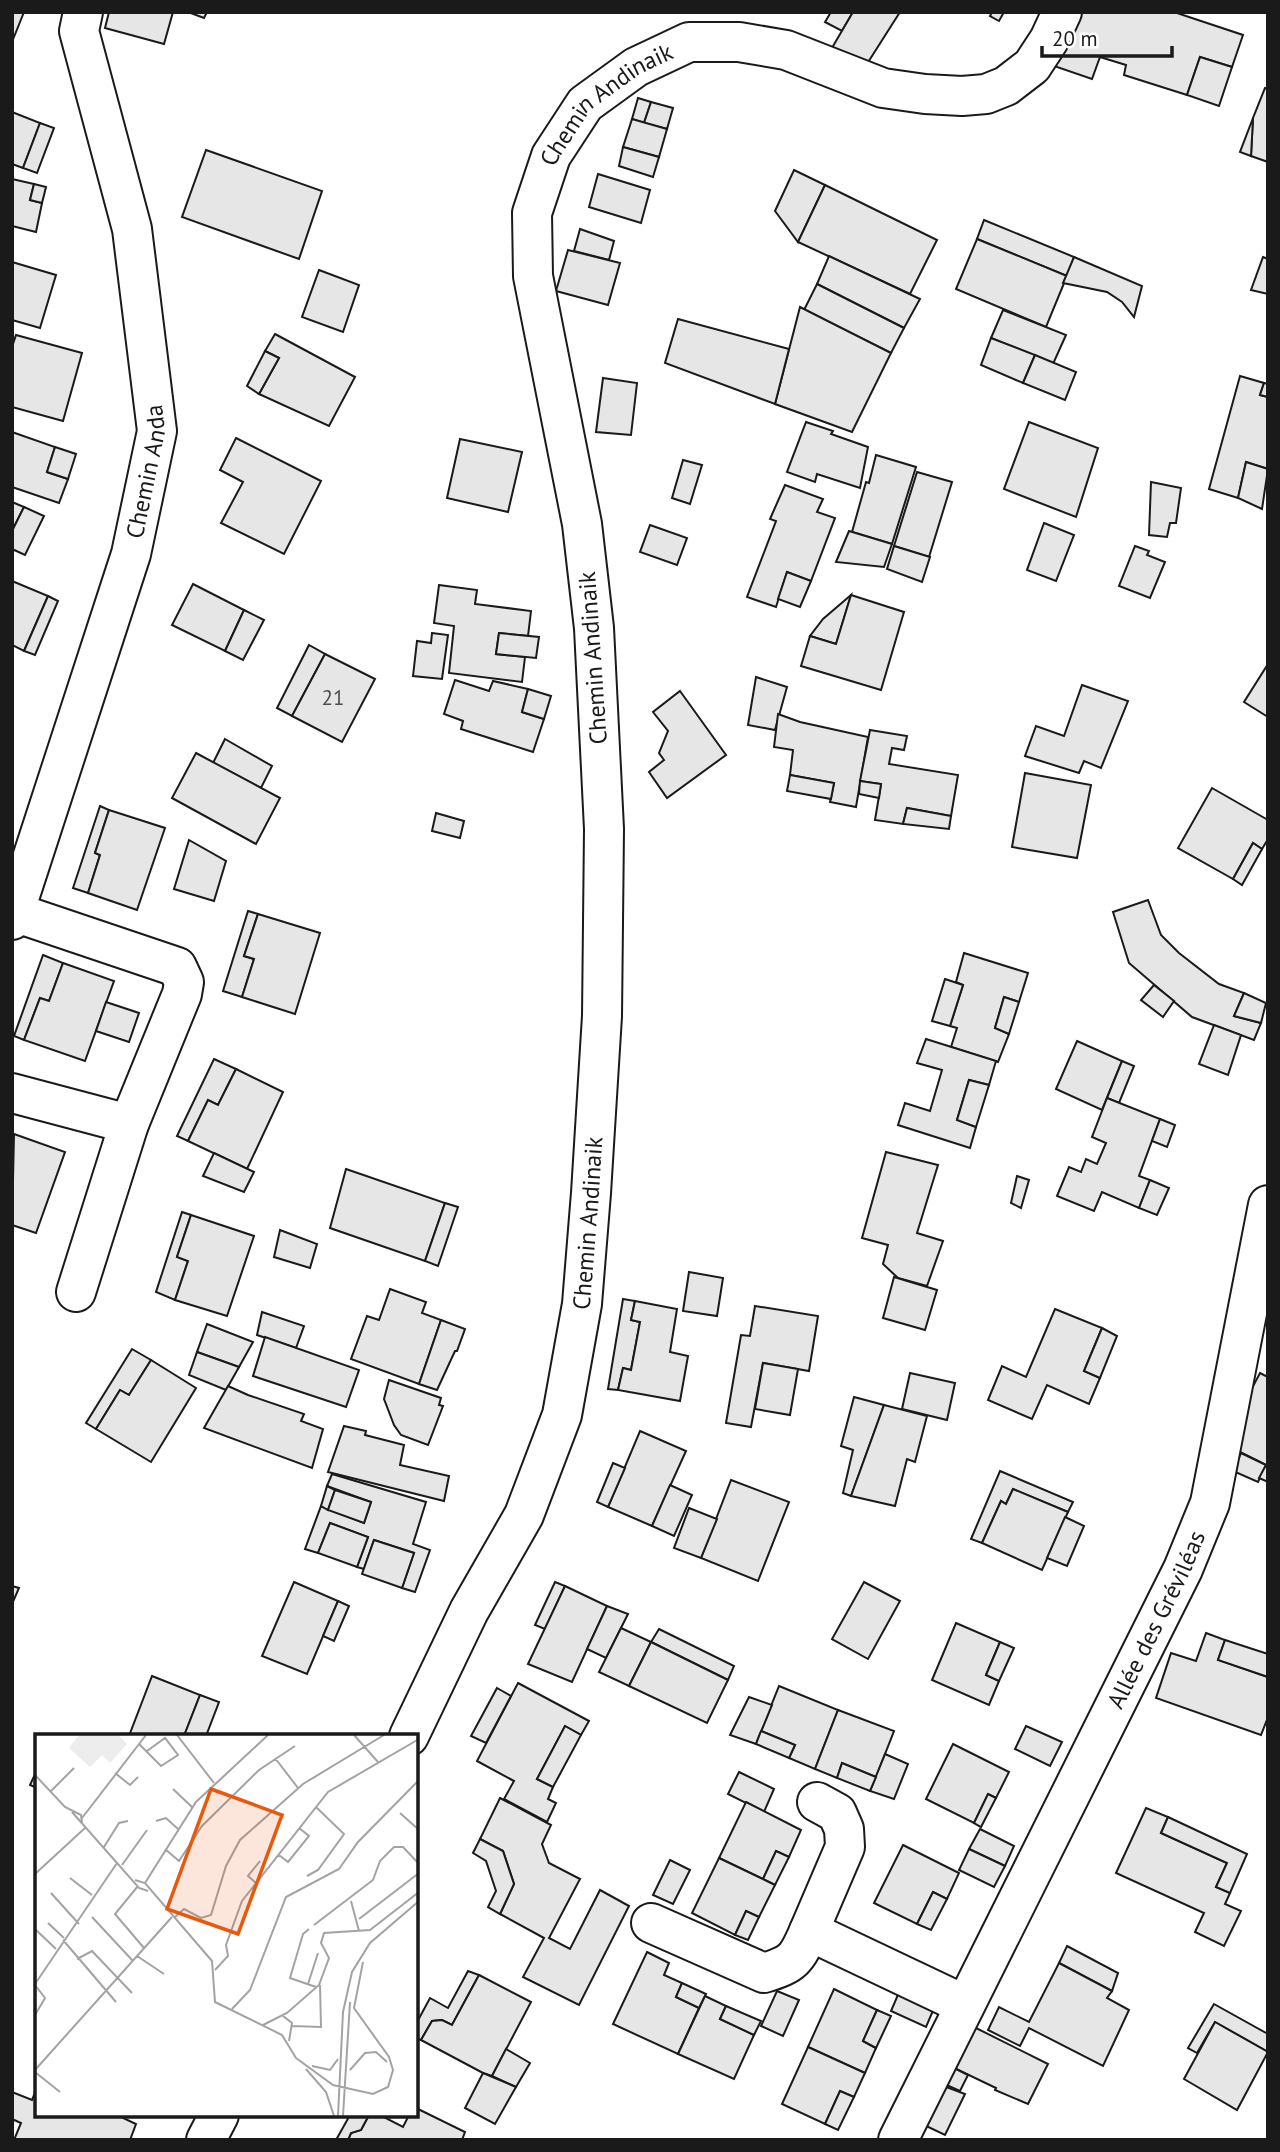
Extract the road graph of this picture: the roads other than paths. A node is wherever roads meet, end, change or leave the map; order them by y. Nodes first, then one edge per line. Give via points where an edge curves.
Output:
1 (83, 12) edge
2 (1062, 12) edge
3 (13, 916) edge
4 (12, 1093) edge
5 (129, 1124) junction
6 (1268, 1205) edge
7 (76, 1292) dead end
8 (409, 1734) edge
9 (817, 1802) dead end
10 (651, 1923) dead end
11 (809, 1931) junction
12 (965, 2005) junction
13 (218, 2117) edge
14 (206, 2140) edge
15 (898, 2140) edge

1 - 3 street, Chemin Anda via 79,31 132,229 157,431 131,554
2 - 8 street, Chemin Andinaik via 1031,66 1006,86 974,95 883,88 786,50 739,42 689,42 636,67 585,104 551,156 532,213 533,276 582,524 594,628 604,829 601,1016 582,1304 562,1415 524,1515 468,1611
3 - 5 street via 177,967 184,982 182,994
4 - 5 street
5 - 7 street
6 - 12 street, Allée des Gréviléas via 1210,1503 1183,1569
9 - 11 street via 837,1813 845,1847
10 - 11 street via 764,1973 797,1957
11 - 12 street
12 - 15 street, Allée des Gréviléas
13 - 14 street

